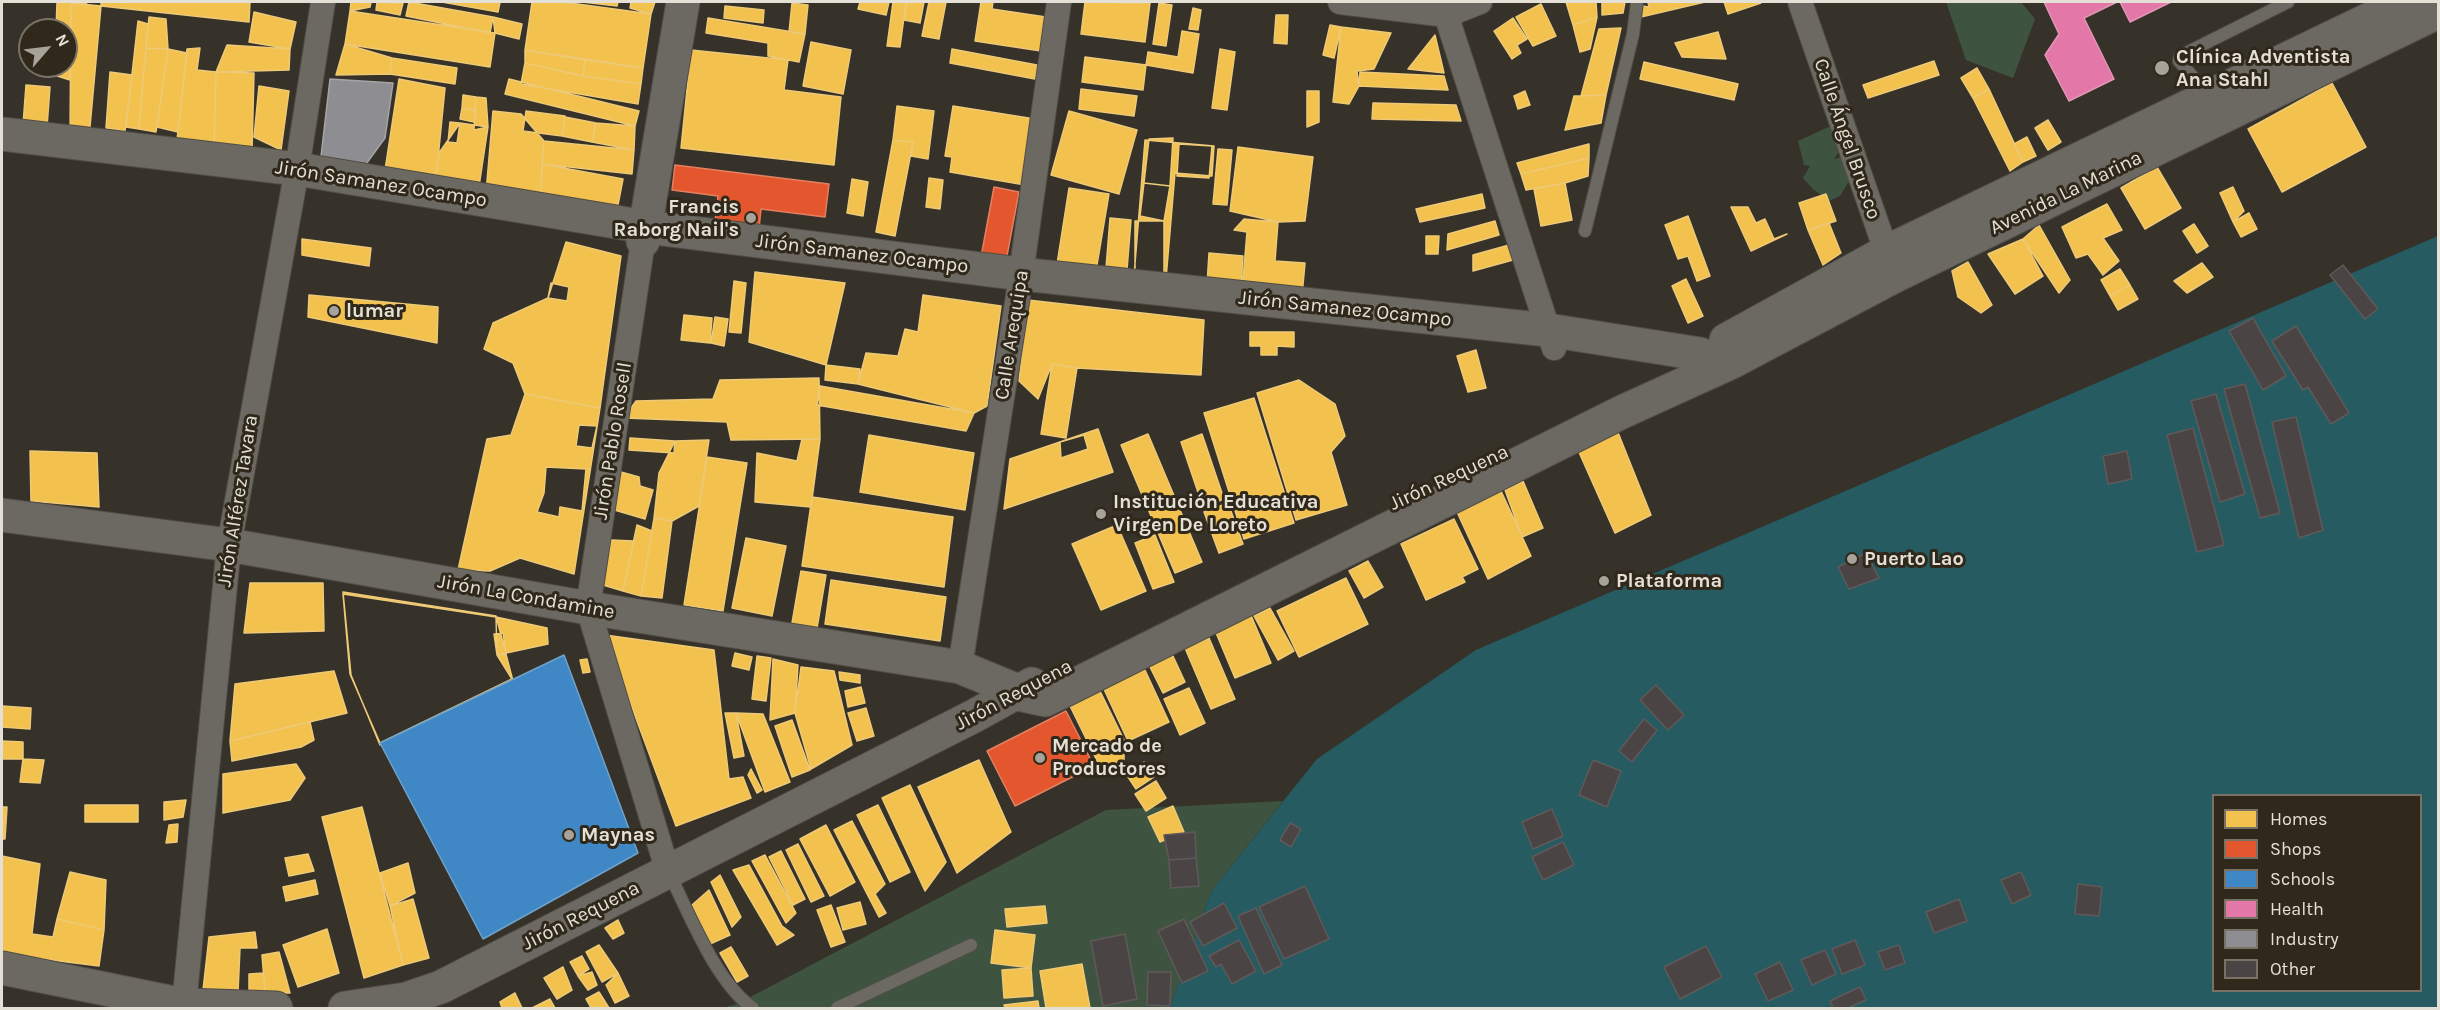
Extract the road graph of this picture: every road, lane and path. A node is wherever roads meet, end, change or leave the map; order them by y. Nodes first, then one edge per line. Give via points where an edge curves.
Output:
1 (323, 2) edge
2 (683, 2) edge
3 (1059, 2) edge
4 (1340, 2) edge
5 (1480, 2) edge
6 (1637, 2) edge
7 (1800, 2) edge
8 (2288, 2) edge
9 (2405, 2) edge
10 (1445, 8) edge
11 (2439, 12) edge
12 (2210, 96) junction
13 (2, 134) edge
14 (2, 155) edge
15 (294, 180) junction
16 (1586, 231) dead end
17 (645, 234) junction
18 (1890, 264) junction
19 (1020, 285) junction
20 (1551, 339) junction
21 (1697, 367) junction
22 (2, 515) edge
23 (228, 545) junction
24 (588, 608) junction
25 (960, 667) junction
26 (1031, 695) junction
27 (668, 872) junction
28 (971, 945) dead end
29 (2, 968) edge
30 (184, 1005) junction
31 (276, 1008) edge
32 (345, 1008) edge
33 (355, 1008) edge
34 (753, 1008) edge
35 (837, 1008) edge

1 - 15 street, Jirón Alférez Tavara
2 - 17 main road, Jirón Pablo Rosell
3 - 19 street, Calle Arequipa
4 - 10 street
5 - 10 street
6 - 16 lane via 1633,34
7 - 18 street, Calle Ángel Brusco
8 - 12 lane via 2180,56 2179,61
9 - 12 main road, Avenida La Marina via 2370,14
10 - 20 street
11 - 18 main road, Avenida La Marina
12 - 18 main road, Avenida La Marina
13 - 15 main road, Jirón Samanez Ocampo
14 - 15 main road, Jirón Samanez Ocampo
15 - 17 main road, Jirón Samanez Ocampo
15 - 23 street, Jirón Alférez Tavara
17 - 19 main road, Jirón Samanez Ocampo
17 - 24 street, Jirón Pablo Rosell
18 - 21 main road, Avenida La Marina
19 - 20 main road, Jirón Samanez Ocampo
19 - 25 street, Calle Arequipa
20 - 21 main road, Jirón Samanez Ocampo
21 - 26 main road, Jirón Requena via 1622,412 1327,547
22 - 23 main road, Jirón La Condamine
23 - 24 main road, Jirón La Condamine
23 - 30 street, Jirón Alférez Tavara
24 - 25 main road, Jirón La Condamine
24 - 27 street, Jirón Pablo Rosell
25 - 26 main road, Jirón La Condamine
26 - 27 main road, Jirón Requena via 974,717
27 - 33 main road, Jirón Requena via 441,987 406,999
27 - 34 lane via 715,962 743,1001
28 - 35 lane
29 - 30 main road
30 - 31 main road
32 - 33 main road, Jirón Requena

